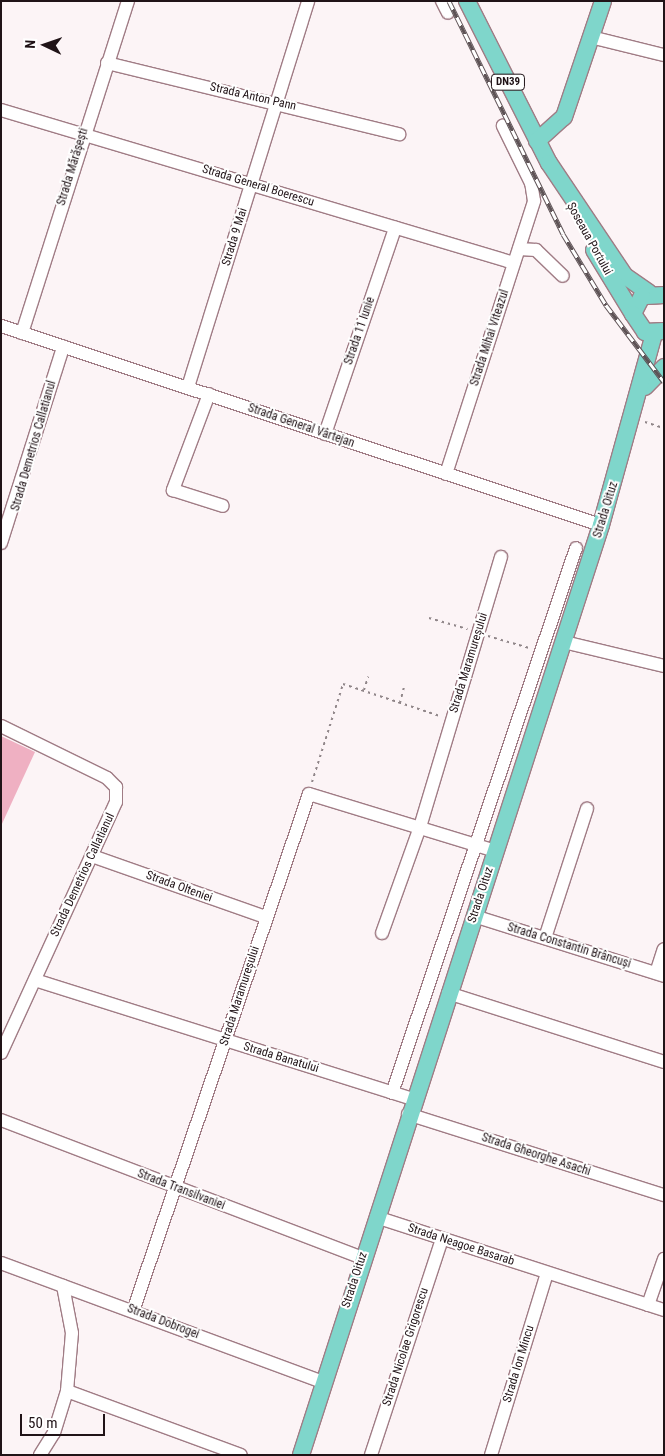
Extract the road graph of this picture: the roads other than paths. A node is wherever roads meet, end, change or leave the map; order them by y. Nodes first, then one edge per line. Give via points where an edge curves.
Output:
1 (128, 1) edge
2 (308, 1) edge
3 (442, 1) edge
4 (467, 1) edge
5 (603, 1) edge
6 (448, 13) dead end
7 (591, 37) junction
8 (664, 55) edge
9 (107, 63) junction
10 (276, 102) junction
11 (1, 110) edge
12 (503, 126) dead end
13 (399, 134) dead end
14 (83, 135) junction
15 (537, 141) junction
16 (549, 163) junction
17 (252, 184) junction
18 (395, 228) junction
19 (519, 250) junction
20 (514, 263) junction
21 (563, 276) dead end
22 (656, 294) edge
23 (633, 314) junction
24 (1, 326) edge
25 (22, 333) junction
26 (661, 337) edge
27 (63, 347) junction
28 (664, 367) edge
29 (188, 387) junction
30 (640, 393) junction
31 (209, 394) junction
32 (325, 434) junction
33 (446, 474) junction
34 (223, 506) dead end
35 (601, 525) junction
36 (1, 543) edge
37 (576, 548) dead end
38 (502, 557) dead end
39 (564, 642) junction
40 (664, 666) edge
41 (1, 726) edge
42 (587, 809) dead end
43 (420, 827) junction
44 (476, 844) junction
45 (496, 851) junction
46 (92, 856) junction
47 (474, 916) junction
48 (266, 918) junction
49 (382, 933) dead end
50 (545, 938) junction
51 (664, 949) edge
52 (660, 975) edge
53 (34, 980) junction
54 (448, 993) junction
55 (225, 1040) junction
56 (1, 1053) edge
57 (664, 1062) edge
58 (392, 1093) junction
59 (410, 1107) junction
60 (1, 1120) edge
61 (175, 1188) junction
62 (664, 1196) edge
63 (376, 1217) junction
64 (442, 1239) junction
65 (362, 1258) junction
66 (664, 1259) edge
67 (1, 1263) edge
68 (547, 1273) junction
69 (63, 1286) junction
70 (648, 1305) junction
71 (664, 1310) edge
72 (133, 1311) junction
73 (323, 1382) junction
74 (67, 1391) junction
75 (40, 1455) edge
76 (241, 1455) edge
77 (301, 1455) edge
78 (370, 1455) edge
79 (491, 1455) edge

1 - 9 street, Strada Mărășești
2 - 10 street, Strada 9 Mai
3 - 6 street
4 - 15 main road, Șoseaua Portului / DN39
5 - 7 main road
7 - 8 street
7 - 15 main road via 564,117
9 - 10 street, Strada Anton Pann
9 - 14 street, Strada Mărășești
10 - 13 street, Strada Anton Pann
10 - 17 street, Strada 9 Mai
11 - 14 street, Strada General Boerescu
12 - 19 street, Strada Mihai Viteazul via 532,184 534,201
14 - 17 street, Strada General Boerescu
14 - 25 street, Strada Mărășești
15 - 16 main road, Șoseaua Portului / DN39
16 - 22 main road, Șoseaua Portului / DN39 via 625,276
16 - 23 main road, Șoseaua Portului / DN39 via 586,238
17 - 18 street, Strada General Boerescu
17 - 29 street, Strada 9 Mai
18 - 20 street, Strada General Boerescu
18 - 32 street, Strada 11 Iunie
19 - 20 street, Strada Mihai Viteazul
19 - 21 street via 536,250
20 - 33 street, Strada Mihai Viteazul
22 - 23 main road, DN39 via 637,300
23 - 26 main road, DN39 via 639,328
24 - 25 street, Strada General Vârtejan
25 - 27 street, Strada General Vârtejan
26 - 30 main road, Strada Oituz
27 - 29 street, Strada General Vârtejan
27 - 36 street, Strada Demetrios Callatianul
28 - 30 main road
29 - 31 street, Strada General Vârtejan
30 - 35 main road, Strada Oituz
31 - 32 street, Strada General Vârtejan
31 - 34 street via 173,490
32 - 33 street, Strada General Vârtejan
33 - 35 street, Strada General Vârtejan
35 - 39 main road, Strada Oituz
37 - 44 street
38 - 43 street, Strada Maramureșului
39 - 40 street
39 - 45 main road, Strada Oituz
41 - 46 street, Strada Demetrios Callatianul via 116,787 116,802
42 - 50 street
43 - 44 street
43 - 48 street, Strada Maramureșului via 309,794
43 - 49 street, Strada Maramureșului
44 - 45 street
44 - 58 street
45 - 47 main road, Strada Oituz
46 - 48 street, Strada Olteniei
46 - 53 street, Strada Demetrios Callatianul
47 - 50 street, Strada Constantin Brâncuși
47 - 54 main road, Strada Oituz
48 - 55 street, Strada Maramureșului
50 - 52 street, Strada Constantin Brâncuși
51 - 52 street
53 - 55 street, Strada Banatului
53 - 56 street, Strada Demetrios Callatianul
54 - 57 street
54 - 59 main road, Strada Oituz
55 - 58 street, Strada Banatului
55 - 61 street, Strada Maramureșului
58 - 59 street, Strada Banatului
59 - 62 street, Strada Gheorghe Asachi
59 - 63 main road, Strada Oituz
60 - 61 street, Strada Transilvaniei
61 - 65 street, Strada Transilvaniei
61 - 72 street, Strada Maramureșului
63 - 64 street, Strada Neagoe Basarab
63 - 65 main road, Strada Oituz
64 - 68 street, Strada Neagoe Basarab
64 - 78 street, Strada Nicolae Grigorescu
65 - 73 main road, Strada Oituz
66 - 70 street
67 - 69 street, Strada Dobrogei
68 - 70 street, Strada Neagoe Basarab
68 - 79 street, Strada Ion Mincu
69 - 72 street, Strada Dobrogei
69 - 74 street via 72,1332
70 - 71 street, Strada Neagoe Basarab
72 - 73 street, Strada Dobrogei
73 - 77 main road, Strada Oituz
74 - 75 street via 54,1433
74 - 76 street

